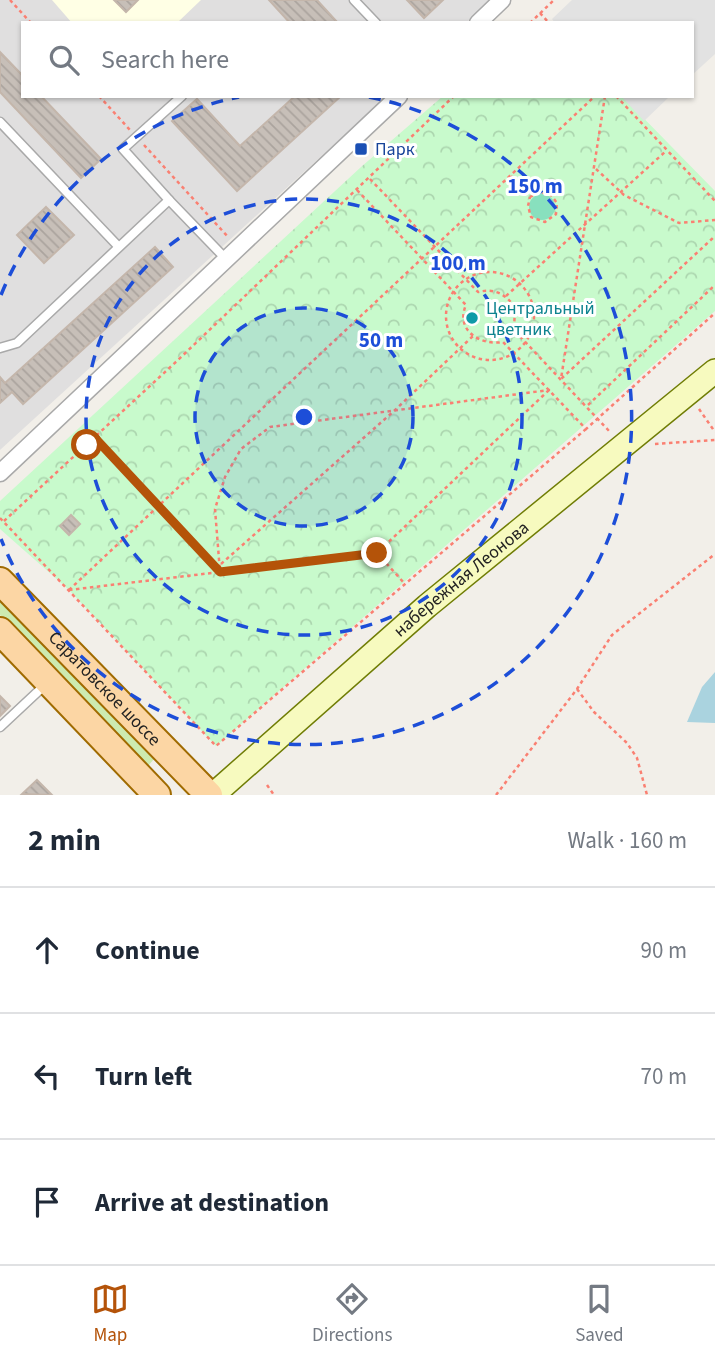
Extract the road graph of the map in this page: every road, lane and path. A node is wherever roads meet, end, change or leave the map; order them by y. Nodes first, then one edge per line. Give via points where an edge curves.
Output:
1 (10, 0) edge
2 (354, 0) edge
3 (502, 0) edge
4 (554, 0) edge
5 (540, 13) junction
6 (29, 21) edge
7 (374, 21) edge
8 (480, 21) edge
9 (532, 21) edge
10 (547, 21) edge
11 (101, 98) edge
12 (180, 98) edge
13 (397, 98) edge
14 (452, 98) edge
15 (593, 98) edge
16 (605, 98) edge
17 (618, 98) edge
18 (0, 122) edge
19 (136, 137) junction
20 (666, 151) junction
21 (595, 168) junction
22 (511, 176) junction
23 (369, 178) junction
24 (357, 190) junction
25 (621, 193) junction
26 (530, 197) junction
27 (169, 200) junction
28 (715, 201) edge
29 (715, 220) edge
30 (583, 226) junction
31 (715, 236) edge
32 (230, 240) dead end
33 (117, 245) junction
34 (435, 247) junction
35 (225, 258) junction
36 (422, 259) junction
37 (464, 280) junction
38 (519, 284) junction
39 (715, 285) edge
40 (453, 291) junction
41 (506, 296) junction
42 (715, 313) edge
43 (473, 336) junction
44 (525, 342) junction
45 (0, 348) edge
46 (460, 348) junction
47 (513, 353) junction
48 (715, 371) edge
49 (561, 379) junction
50 (549, 390) junction
51 (688, 394) junction
52 (587, 406) junction
53 (394, 411) junction
54 (599, 418) junction
55 (586, 429) junction
56 (715, 432) edge
57 (95, 438) junction
58 (0, 473) edge
59 (159, 505) junction
60 (0, 518) edge
61 (4, 521) junction
62 (377, 553) junction
63 (715, 554) edge
64 (221, 564) junction
65 (220, 572) junction
66 (0, 581) edge
67 (405, 585) junction
68 (69, 590) junction
69 (0, 631) edge
70 (48, 682) junction
71 (577, 689) junction
72 (0, 727) edge
73 (267, 785) dead end
74 (157, 795) edge
75 (211, 795) edge
76 (274, 795) edge
77 (496, 795) edge
78 (647, 795) edge

1 - 6 path
2 - 7 lane
3 - 8 street
4 - 5 path
5 - 9 path
5 - 10 path
11 - 19 path
12 - 19 lane
13 - 35 street
14 - 23 path
15 - 22 path
16 - 21 path
17 - 20 path
18 - 33 lane
19 - 27 lane via 124,149
19 - 32 path
20 - 25 path
20 - 28 path
21 - 25 path
21 - 30 path
22 - 26 path
22 - 34 path
23 - 24 path
23 - 34 path
24 - 36 path
24 - 57 path
25 - 29 path via 679,223
25 - 30 path
26 - 26 path via 540,192 551,195 557,203 556,215 545,222 531,217
27 - 33 lane
27 - 35 lane
30 - 38 path
30 - 49 path
31 - 49 path
33 - 45 lane via 17,343
34 - 36 path
34 - 37 path
35 - 58 street
36 - 40 path
36 - 59 path
37 - 38 path via 483,272 504,274
37 - 40 path
37 - 41 path via 478,292
38 - 41 path
38 - 44 path via 532,303 533,323
39 - 52 path
40 - 43 path via 466,304 463,322
40 - 46 path via 446,310 448,330
41 - 44 path via 515,307 514,330
42 - 54 path
43 - 46 path
43 - 47 path via 489,344 503,342
44 - 47 path
44 - 49 path
46 - 47 path via 475,357 495,360
46 - 53 path
47 - 50 path
48 - 51 main road, набережная Леонова
49 - 52 path
50 - 53 path
50 - 55 path
50 - 62 path
51 - 56 path
51 - 75 main road, набережная Леонова via 427,606
52 - 54 path
53 - 64 path
53 - 64 path via 270,427 241,449 225,477 215,509
54 - 55 path
55 - 67 path
57 - 59 path
57 - 61 path
59 - 65 path
59 - 68 path
60 - 61 path
61 - 68 path
62 - 65 path
62 - 67 path
63 - 71 path via 612,635
64 - 65 path
65 - 68 path
66 - 75 main road, Саратовское шоссе
67 - 68 path via 216,746
69 - 70 main road, Саратовское шоссе
70 - 72 lane
70 - 74 main road, Саратовское шоссе
71 - 77 path
71 - 78 path via 637,758
73 - 76 path

